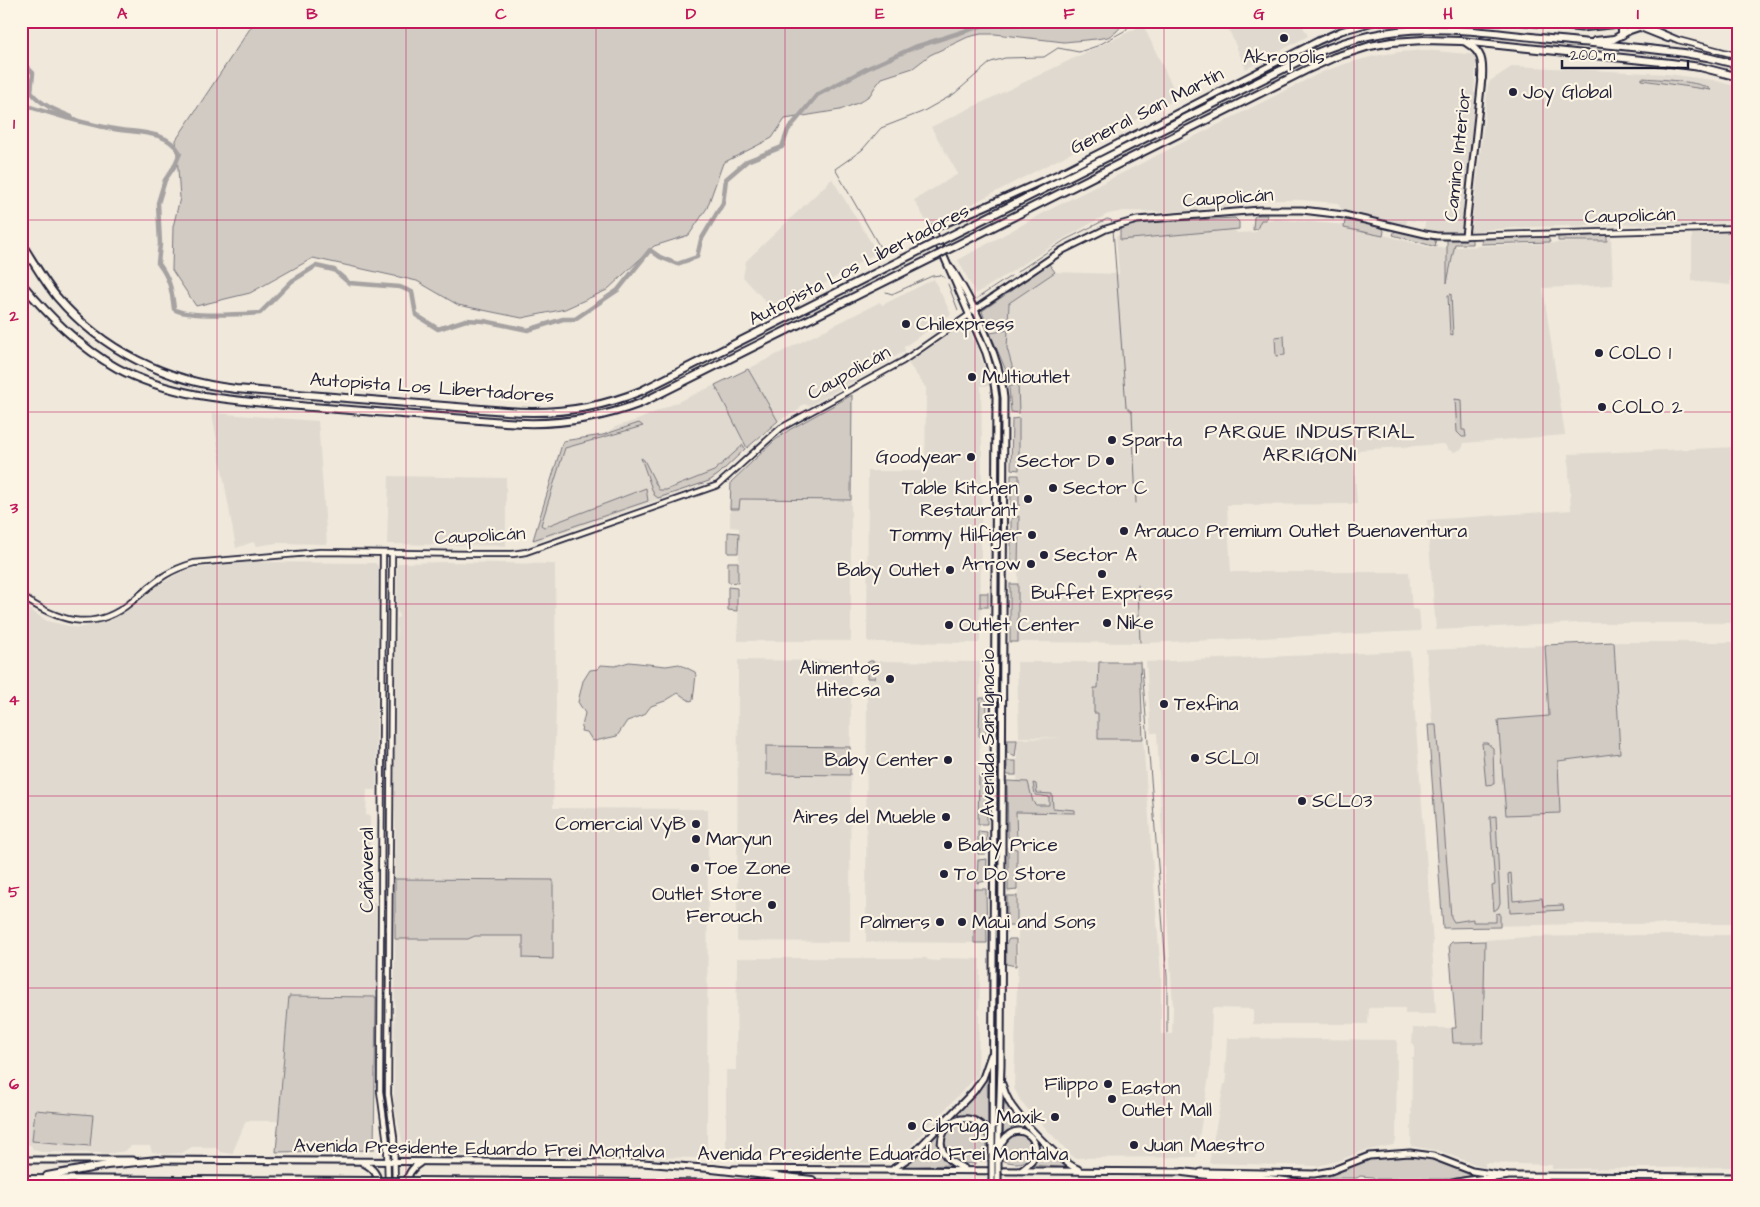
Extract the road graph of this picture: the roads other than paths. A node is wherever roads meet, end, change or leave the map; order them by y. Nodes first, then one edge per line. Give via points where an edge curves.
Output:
1 (1377, 21) edge
2 (1515, 21) edge
3 (1602, 21) edge
4 (1633, 21) edge
5 (1620, 24) junction
6 (1563, 26) junction
7 (1642, 26) junction
8 (1622, 35) junction
9 (1461, 41) junction
10 (1590, 43) junction
11 (1739, 56) edge
12 (1739, 65) edge
13 (1483, 68) junction
14 (1490, 72) dead end
15 (1739, 77) edge
16 (1482, 78) joint
17 (1739, 228) edge
18 (932, 229) joint
19 (1465, 236) junction
20 (21, 243) edge
21 (948, 263) junction
22 (21, 284) edge
23 (975, 310) junction
24 (969, 315) junction
25 (983, 327) junction
26 (976, 331) junction
27 (996, 432) junction
28 (1005, 432) junction
29 (996, 457) junction
30 (1005, 457) junction
31 (383, 554) junction
32 (392, 554) junction
33 (21, 596) edge
34 (996, 607) junction
35 (1004, 607) junction
36 (994, 751) junction
37 (1003, 752) junction
38 (994, 919) junction
39 (1002, 919) junction
40 (993, 1052) junction
41 (993, 1064) junction
42 (1001, 1065) junction
43 (1001, 1078) junction
44 (991, 1139) junction
45 (998, 1151) junction
46 (21, 1160) edge
47 (158, 1160) junction
48 (995, 1160) junction
49 (361, 1162) junction
50 (388, 1162) junction
51 (395, 1162) junction
52 (423, 1162) junction
53 (712, 1169) junction
54 (891, 1170) junction
55 (972, 1170) junction
56 (1021, 1170) junction
57 (1082, 1171) junction
58 (1183, 1172) junction
59 (1506, 1176) junction
60 (1739, 1177) edge
61 (25, 1179) edge
62 (846, 1184) junction
63 (379, 1186) edge
64 (388, 1186) edge
65 (395, 1186) edge
66 (406, 1186) edge
67 (986, 1186) edge
68 (992, 1186) edge
69 (998, 1186) edge
70 (1324, 1186) edge
71 (1440, 1186) edge

1 - 18 main road, General San Martín via 1318,41 1060,173
2 - 6 main road
3 - 6 street
4 - 7 street
5 - 6 main road via 1586,28
5 - 7 street
5 - 8 highway
7 - 8 highway
7 - 11 street via 1666,38
8 - 10 highway
9 - 13 highway via 1479,53
9 - 15 highway, Autopista Los Libertadores via 1671,63
9 - 22 highway, Autopista Los Libertadores, bridge via 1392,42 1330,59 650,399 591,418 540,424 505,422 226,400 175,391 129,374 96,355 58,324
10 - 12 highway, Autopista Los Libertadores via 1684,53
10 - 20 highway, Autopista Los Libertadores, bridge via 1430,28 1396,30 1332,46 641,391 585,408 534,413 230,388 166,374 124,354 83,324 52,291
13 - 14 highway
13 - 16 highway
16 - 19 main road, Camino Interior
17 - 19 street, Caupolicán
18 - 21 main road, Avenida San Ignacio
19 - 23 main road, Caupolicán via 1436,236 1344,215 1292,210 1144,220 1106,229 1053,256
21 - 23 main road, Avenida San Ignacio
21 - 24 main road, Avenida San Ignacio
23 - 24 main road, Caupolicán
23 - 25 main road, Avenida San Ignacio
24 - 26 main road, Avenida San Ignacio
24 - 32 street, Caupolicán via 903,361 781,428 726,480 710,488 522,553
25 - 26 main road
25 - 28 main road, Avenida San Ignacio via 1000,372
26 - 27 main road, Avenida San Ignacio via 993,377
27 - 28 main road
27 - 29 main road, Avenida San Ignacio
28 - 30 main road, Avenida San Ignacio
29 - 30 main road
29 - 34 main road, Avenida San Ignacio
30 - 35 main road, Avenida San Ignacio
31 - 32 street, Caupolicán
31 - 33 street, Caupolicán via 296,553 194,563 163,575 117,612 90,620 55,616
31 - 50 street, Cañaveral via 380,1090
32 - 51 street, Cañaveral via 388,1094
34 - 35 main road
34 - 36 main road, Avenida San Ignacio
35 - 37 main road, Avenida San Ignacio
36 - 37 main road
36 - 38 main road, Avenida San Ignacio
37 - 39 main road, Avenida San Ignacio
38 - 39 main road
38 - 40 main road, Avenida San Ignacio
39 - 42 main road, Avenida San Ignacio
40 - 41 main road, Avenida San Ignacio
40 - 54 main road via 974,1091 909,1158
41 - 42 main road
41 - 44 main road, Avenida San Ignacio
42 - 43 main road, Avenida San Ignacio
43 - 45 main road, Avenida San Ignacio
43 - 57 main road via 1008,1100 1016,1111 1060,1159
44 - 48 main road, Avenida San Ignacio
44 - 55 main road via 972,1119 955,1120 945,1129 941,1142 944,1154 951,1162
45 - 48 main road, Avenida San Ignacio
45 - 56 main road via 1010,1133 1019,1131 1029,1135 1035,1144 1035,1154
46 - 47 main road, Avenida Presidente Eduardo Frei Montalva
47 - 49 main road, Avenida Presidente Eduardo Frei Montalva
47 - 61 highway
48 - 68 main road, Avenida San Ignacio, bridge
48 - 69 main road, Avenida San Ignacio, bridge
49 - 50 main road, Avenida Presidente Eduardo Frei Montalva
49 - 63 main road via 378,1176
50 - 51 main road, Avenida Presidente Eduardo Frei Montalva
50 - 64 street, Cañaveral
51 - 52 main road, Avenida Presidente Eduardo Frei Montalva
51 - 65 street, Cañaveral
52 - 53 main road, Avenida Presidente Eduardo Frei Montalva via 643,1164
52 - 66 main road via 412,1170
53 - 54 main road, Avenida Presidente Eduardo Frei Montalva
53 - 62 highway
54 - 55 main road, Avenida Presidente Eduardo Frei Montalva
55 - 56 main road, Avenida Presidente Eduardo Frei Montalva
56 - 57 main road, Avenida Presidente Eduardo Frei Montalva
57 - 58 main road, Avenida Presidente Eduardo Frei Montalva
58 - 59 main road, Avenida Presidente Eduardo Frei Montalva via 1318,1174 1369,1156 1410,1153 1433,1156 1472,1171
58 - 70 highway
59 - 60 main road, Avenida Presidente Eduardo Frei Montalva
59 - 71 highway
61 - 62 highway, bridge
62 - 67 highway

